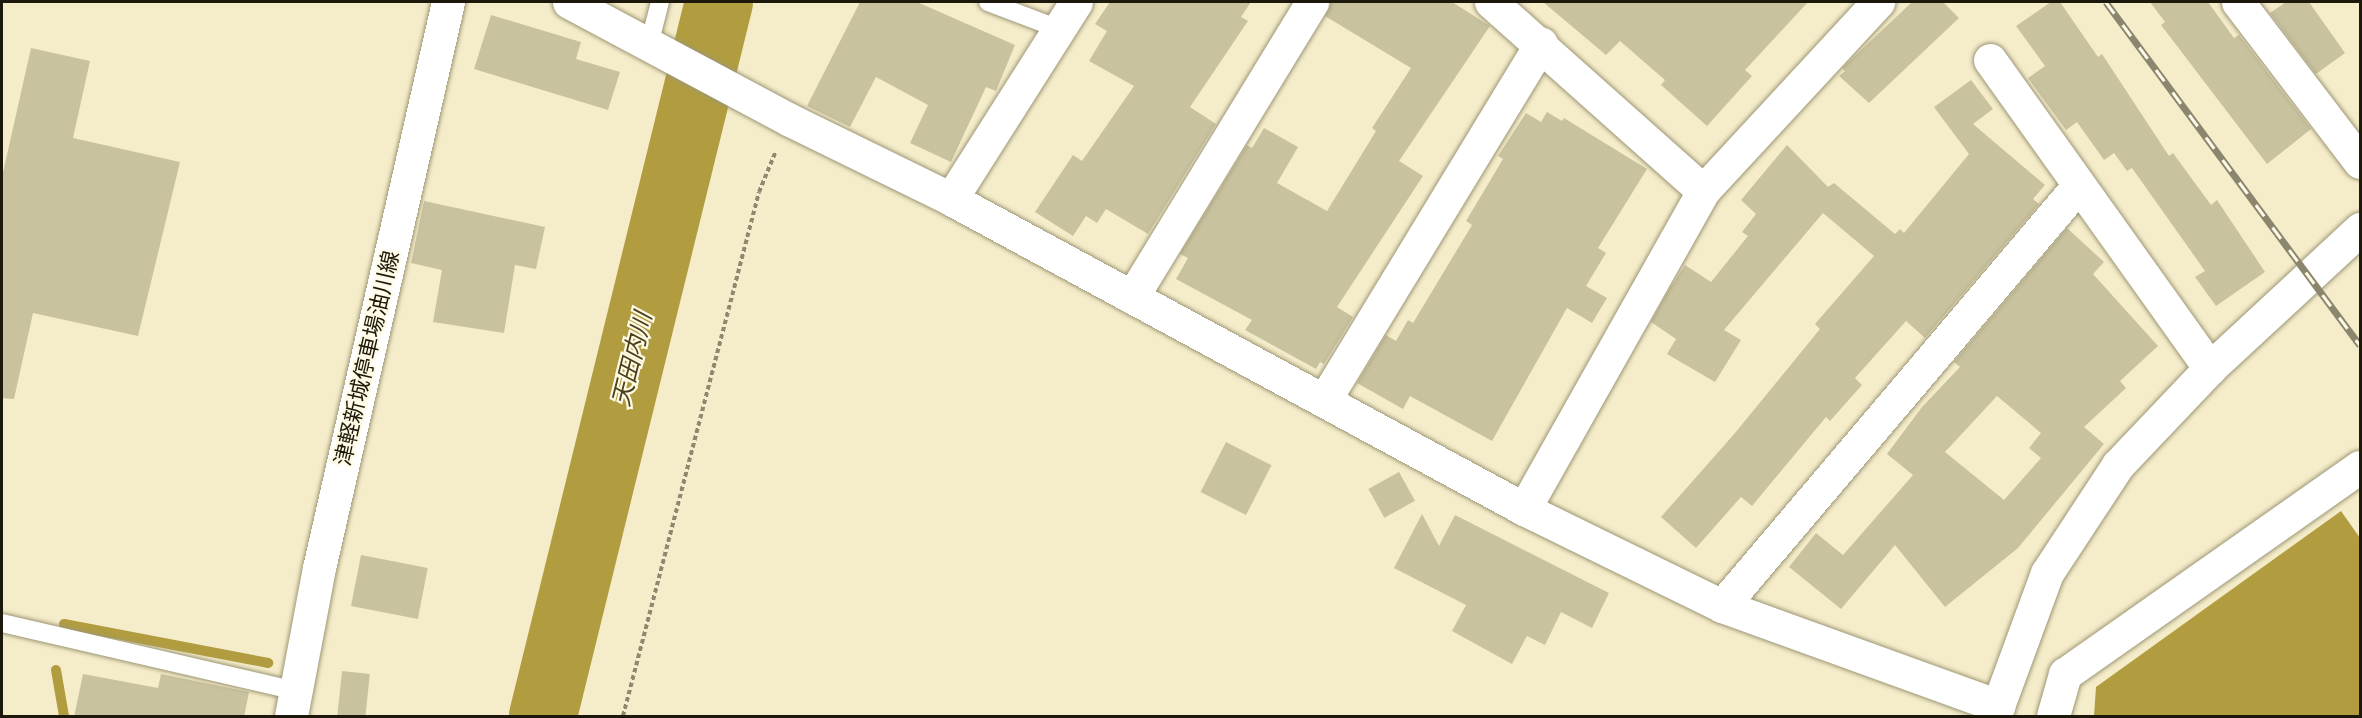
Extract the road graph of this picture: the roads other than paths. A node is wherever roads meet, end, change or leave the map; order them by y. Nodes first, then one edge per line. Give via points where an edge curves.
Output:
1 (448, 2) edge
2 (569, 2) edge
3 (660, 2) edge
4 (988, 2) edge
5 (1076, 2) edge
6 (1312, 2) edge
7 (1491, 2) edge
8 (1878, 2) edge
9 (2238, 2) edge
10 (1059, 29) junction
11 (1541, 44) junction
12 (654, 48) junction
13 (1990, 60) dead end
14 (2361, 162) edge
15 (2079, 186) junction
16 (1704, 192) junction
17 (951, 199) junction
18 (2361, 229) edge
19 (1132, 297) junction
20 (2210, 368) junction
21 (1325, 399) junction
22 (2361, 467) edge
23 (1524, 509) junction
24 (1722, 606) junction
25 (2, 623) edge
26 (294, 704) edge
27 (2053, 717) edge

1 - 26 street, 津軽新城停車場油川線 via 319,568
2 - 12 street
3 - 12 lane
4 - 10 lane
5 - 10 street
6 - 19 street
7 - 11 street
8 - 16 street
9 - 14 street
10 - 17 street
11 - 16 street
11 - 21 street
12 - 17 street
13 - 15 street
15 - 20 street
15 - 24 street
16 - 23 street
17 - 19 street
18 - 20 street
19 - 21 street
20 - 24 street via 2118,465 2047,573 1998,706
21 - 23 street
22 - 27 street via 2065,674
23 - 24 street
25 - 26 lane

